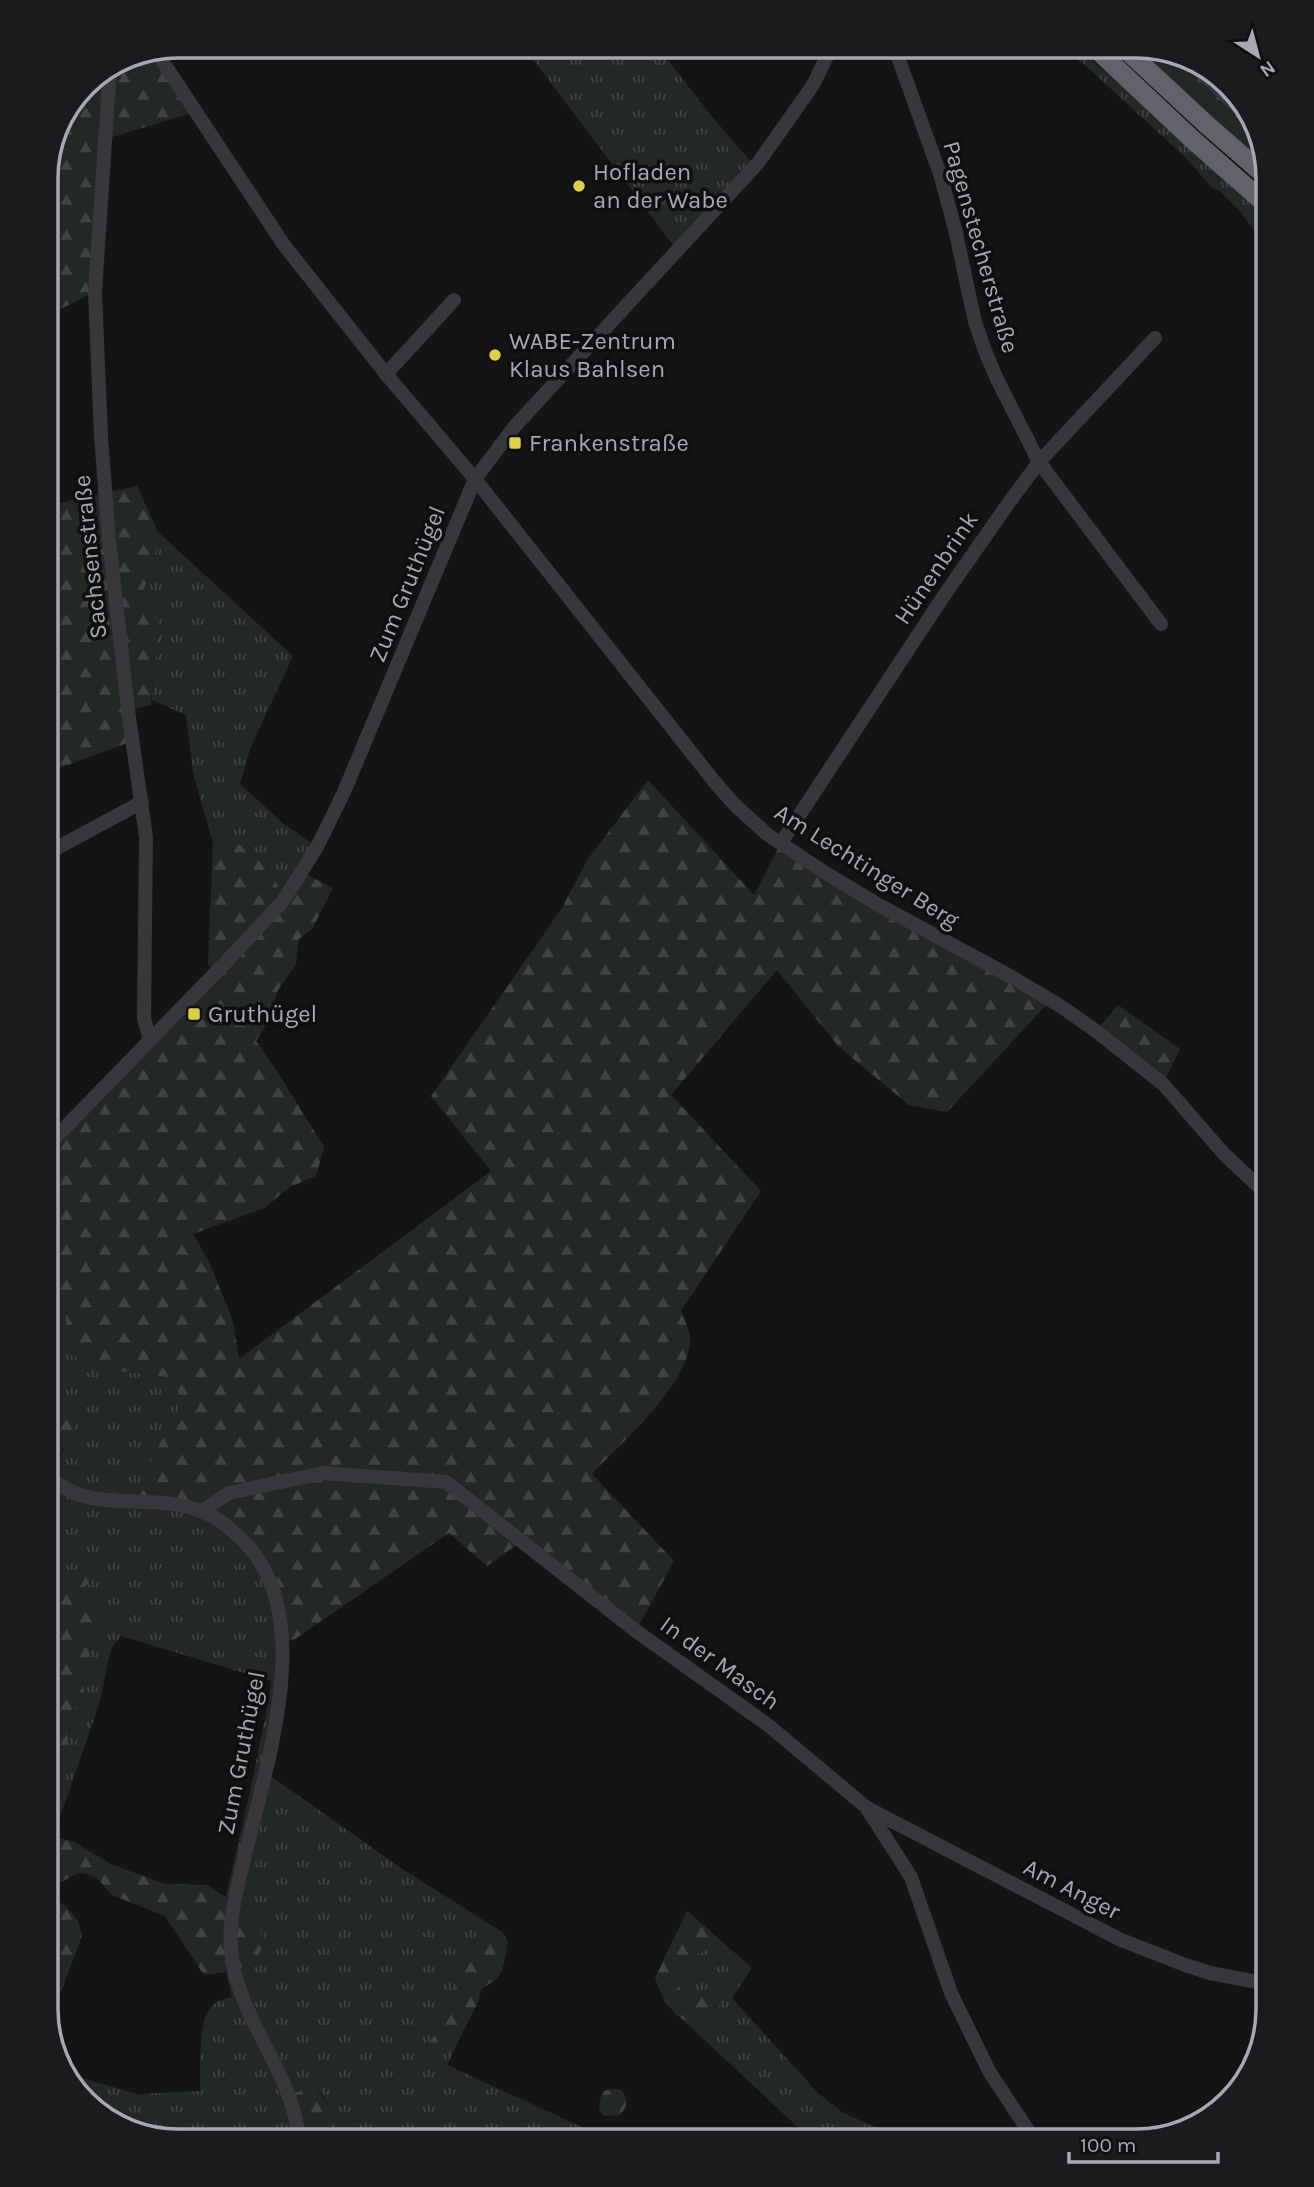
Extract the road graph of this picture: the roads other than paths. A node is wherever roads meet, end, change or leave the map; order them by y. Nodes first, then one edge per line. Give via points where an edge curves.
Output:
1 (826, 58) edge
2 (898, 58) edge
3 (1106, 58) edge
4 (1135, 58) edge
5 (161, 59) edge
6 (109, 80) edge
7 (1255, 166) edge
8 (1256, 195) edge
9 (454, 300) dead end
10 (1155, 338) dead end
11 (387, 374) junction
12 (1039, 462) junction
13 (475, 480) junction
14 (1161, 624) dead end
15 (142, 802) junction
16 (781, 843) junction
17 (58, 848) edge
18 (150, 1040) junction
19 (58, 1135) edge
20 (1256, 1183) edge
21 (58, 1483) edge
22 (202, 1511) junction
23 (866, 1807) junction
24 (1256, 1982) edge
25 (297, 2129) edge
26 (1027, 2129) edge

1 - 13 street, Zum Gruthügel via 813,85 758,163 515,426
2 - 12 street, Pagenstecherstraße via 940,174 985,351
3 - 8 highway
4 - 7 highway
5 - 11 street via 284,245
6 - 15 street, Sachsenstraße via 95,292 97,362 109,540
9 - 11 street
10 - 12 street, Hünenbrink
11 - 13 street
12 - 14 street, Pagenstecherstraße
12 - 16 street, Hünenbrink via 943,597
13 - 16 street, Am Lechtinger Berg via 717,785
13 - 18 street, Zum Gruthügel via 344,792 303,872 283,901
15 - 17 street
15 - 18 street, Sachsenstraße via 146,837 144,1017
16 - 20 street, Am Lechtinger Berg via 1096,1031 1163,1084
18 - 19 street, Zum Gruthügel
21 - 22 street, Zum Gruthügel via 98,1499 165,1503
22 - 23 street, In der Masch via 229,1493 323,1473 446,1482 636,1631 768,1725
22 - 25 street, Zum Gruthügel via 241,1538 255,1555 280,1612 284,1643 280,1697 231,1930 240,1993 286,2085
23 - 24 street, Am Anger via 1119,1939 1210,1973
23 - 26 street, In der Masch via 911,1877 951,1993 989,2071

